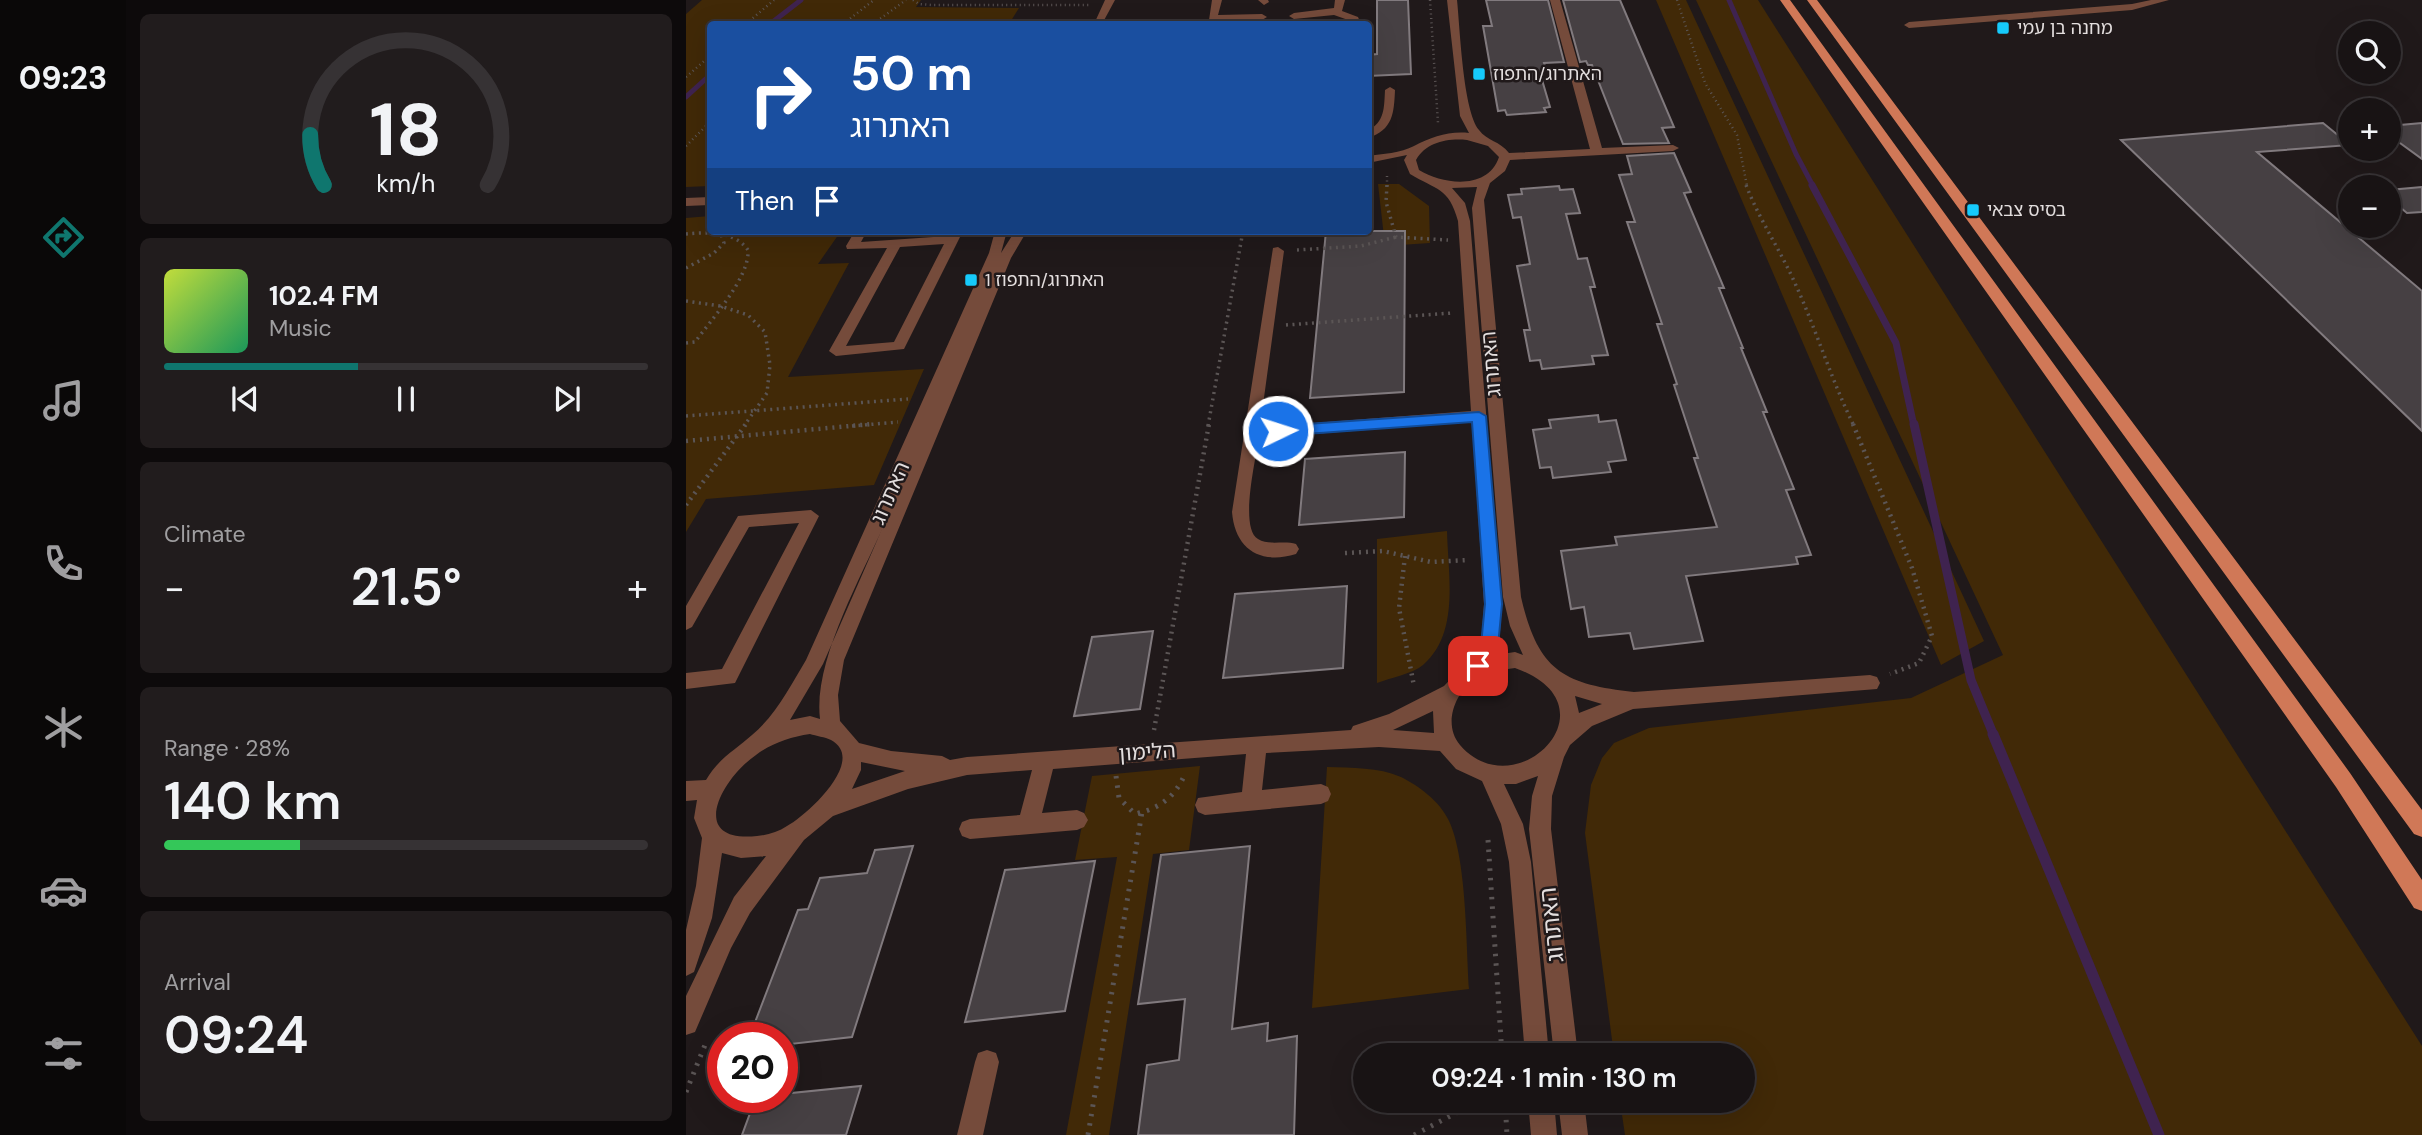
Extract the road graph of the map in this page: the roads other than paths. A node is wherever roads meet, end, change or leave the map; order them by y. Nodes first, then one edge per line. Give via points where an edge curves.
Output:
1 (1121, 0) edge
2 (1217, 0) edge
3 (1340, 0) edge
4 (1444, 0) edge
5 (1452, 0) edge
6 (1555, 0) edge
7 (1785, 0) edge
8 (1812, 0) edge
9 (2164, 0) edge
10 (1108, 3) edge
11 (1334, 12) junction
12 (1294, 16) dead end
13 (1262, 17) dead end
14 (1212, 18) junction
15 (1099, 21) edge
16 (1111, 21) edge
17 (1206, 21) edge
18 (1356, 21) edge
19 (1909, 25) dead end
20 (1390, 90) dead end
21 (1372, 133) edge
22 (1441, 138) junction
23 (1480, 138) junction
24 (1673, 148) dead end
25 (1416, 150) junction
26 (1597, 152) junction
27 (1505, 157) junction
28 (1372, 159) edge
29 (1372, 166) edge
30 (1414, 172) junction
31 (1485, 180) junction
32 (1441, 184) junction
33 (707, 201) edge
34 (686, 202) edge
35 (859, 235) edge
36 (955, 235) edge
37 (1000, 235) edge
38 (1019, 235) edge
39 (896, 243) junction
40 (1278, 251) road end
41 (1479, 416) junction
42 (1252, 433) junction
43 (1290, 549) dead end
44 (686, 622) edge
45 (1478, 666) junction
46 (1542, 668) junction
47 (686, 681) edge
48 (1559, 683) junction
49 (1870, 683) road end
50 (1449, 692) junction
51 (1634, 701) junction
52 (832, 730) junction
53 (1327, 738) junction
54 (758, 743) junction
55 (1448, 743) junction
56 (1257, 744) junction
57 (1561, 746) junction
58 (850, 750) junction
59 (1045, 760) junction
60 (967, 766) junction
61 (1489, 773) junction
62 (712, 789) junction
63 (686, 791) edge
64 (1321, 794) dead end
65 (1251, 800) junction
66 (1205, 805) dead end
67 (829, 807) junction
68 (1076, 820) dead end
69 (1028, 825) junction
70 (2422, 827) edge
71 (970, 829) dead end
72 (798, 832) junction
73 (713, 838) junction
74 (2422, 900) edge
75 (686, 964) edge
76 (686, 1023) edge
77 (1536, 1043) edge
78 (1565, 1043) edge
79 (987, 1062) dead end
80 (1542, 1113) edge
81 (1572, 1113) edge
82 (970, 1135) edge
83 (1544, 1135) edge
84 (1574, 1135) edge

1 - 16 street
2 - 14 street
3 - 11 street
4 - 22 street via 1453,121
5 - 23 street via 1465,116
6 - 26 street
7 - 74 main road via 2343,780
8 - 70 main road
9 - 19 street via 2132,7
10 - 15 street
11 - 12 street
11 - 18 street
13 - 14 street
14 - 17 street
20 - 21 street via 1388,122
22 - 23 street
22 - 25 street
23 - 27 street via 1497,146
24 - 26 street
25 - 28 street
25 - 30 street via 1410,160
26 - 27 street
27 - 31 street via 1501,169
29 - 30 street
30 - 32 street
31 - 32 street
31 - 46 street, האתרוג via 1478,208 1512,597 1527,647
32 - 41 street, האתרוג via 1459,203
33 - 34 street
35 - 39 street via 852,246
36 - 39 street
36 - 39 street via 899,346 836,351
37 - 54 street, האתרוג via 814,664 787,709
38 - 52 street, האתרוג via 835,660 827,689
40 - 42 street
41 - 42 street
41 - 45 street, האתרוג via 1493,628 1490,646
42 - 43 street via 1240,527 1256,547
44 - 47 street via 744,521 811,516 728,677
45 - 46 street via 1516,660
45 - 50 street
46 - 48 street
48 - 51 street
48 - 57 street via 1570,703 1572,721
49 - 51 street
50 - 53 street, הלימון via 1368,731
50 - 55 street via 1442,718
51 - 57 street via 1585,720
52 - 54 street via 796,727
52 - 58 street via 848,742
53 - 55 street, הלימון
53 - 56 street, הלימון
54 - 62 street via 730,764
55 - 61 street via 1458,757
56 - 59 street, הלימון
56 - 65 street
57 - 61 street via 1539,766 1523,772
57 - 78 street, האתרוג via 1542,796 1540,829
58 - 60 street, הלימון via 891,760
58 - 67 street via 846,783
59 - 60 street, הלימון
59 - 69 street
60 - 67 street, הלימון via 908,779
61 - 77 street, האתרוג via 1513,824 1520,862
62 - 63 street
62 - 73 street via 705,822
64 - 65 street
65 - 66 street
67 - 72 street
68 - 69 street
69 - 71 street
72 - 73 street via 749,849
72 - 76 street via 742,905
73 - 75 street via 704,907
79 - 82 street
80 - 83 street
81 - 84 street

